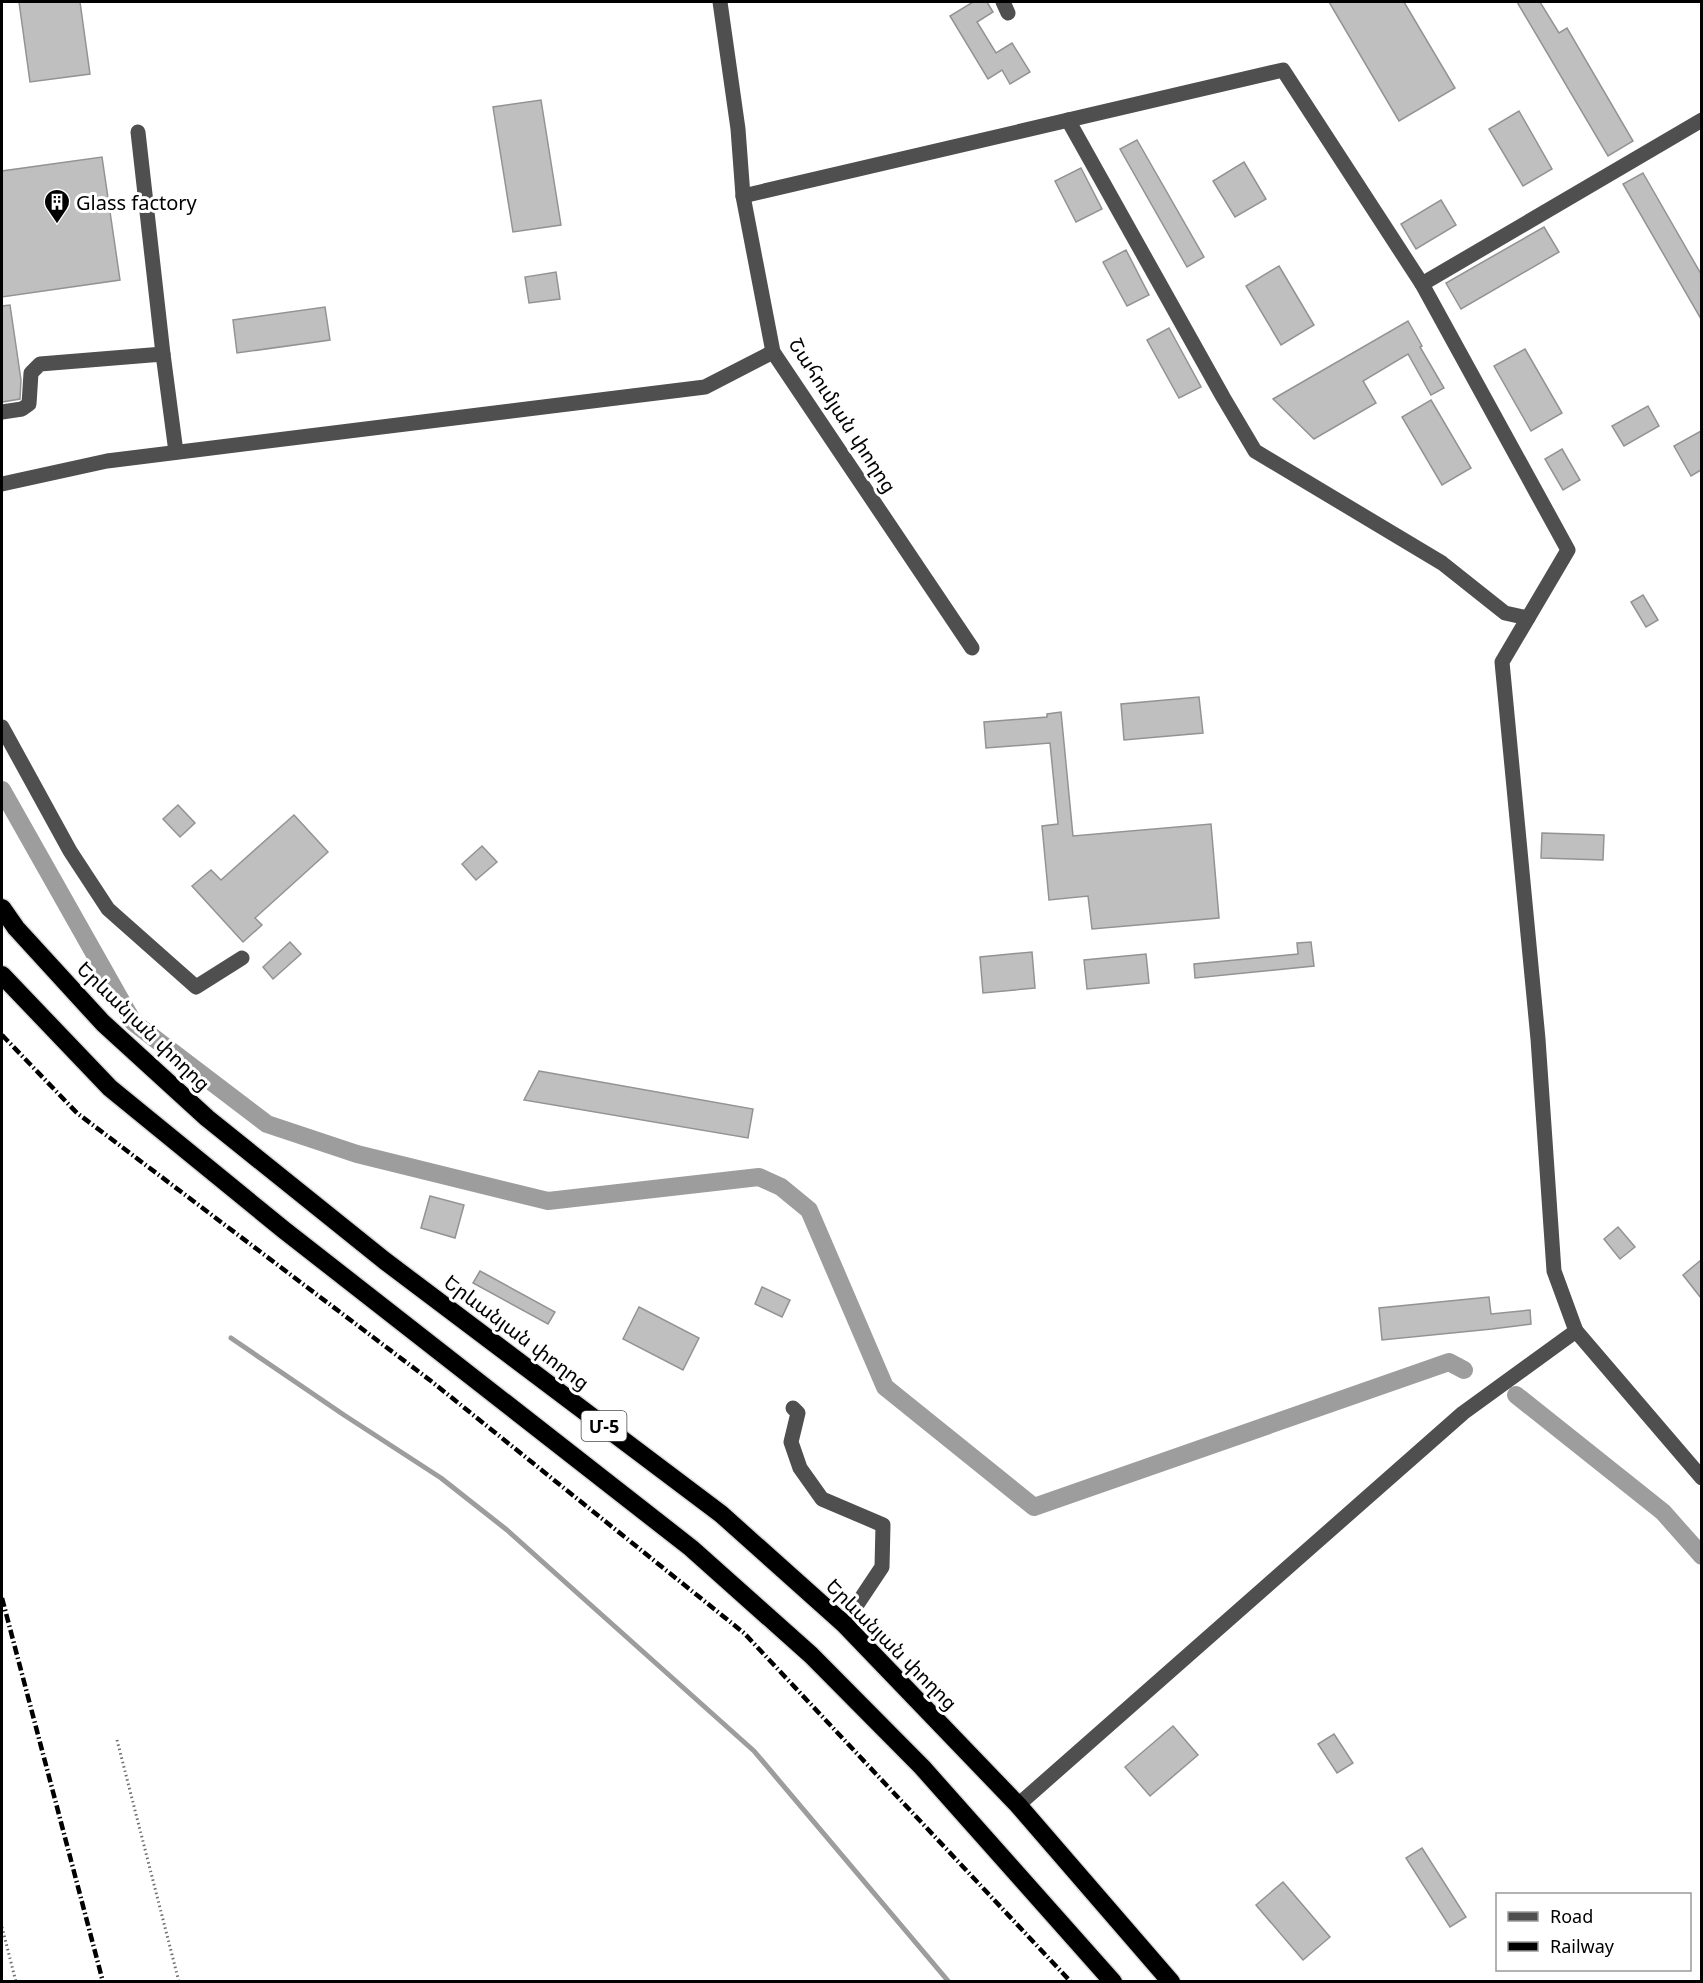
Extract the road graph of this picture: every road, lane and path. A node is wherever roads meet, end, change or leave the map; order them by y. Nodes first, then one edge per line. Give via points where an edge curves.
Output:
1 (720, 2) edge
2 (1068, 120) junction
3 (1701, 120) edge
4 (138, 132) dead end
5 (743, 195) junction
6 (1422, 284) junction
7 (773, 352) junction
8 (163, 354) junction
9 (2, 412) edge
10 (176, 452) junction
11 (2, 484) edge
12 (1528, 618) junction
13 (972, 648) dead end
14 (2, 727) edge
15 (2, 908) edge
16 (242, 958) dead end
17 (2, 975) edge
18 (1576, 1331) junction
19 (793, 1408) dead end
20 (1701, 1478) edge
21 (844, 1624) junction
22 (117, 1740) dead end
23 (1018, 1806) junction
24 (2, 1928) edge
25 (16, 1982) edge
26 (179, 1982) edge
27 (1113, 1982) edge
28 (1171, 1982) edge

1 - 5 street, Շահումյան փողոց
2 - 5 street
2 - 6 street via 1283,70
2 - 12 street via 1255,451 1442,563 1505,613
3 - 6 street
4 - 8 street
5 - 7 street, Շահումյան փողոց
6 - 12 street via 1568,550
7 - 10 street via 705,387
7 - 13 street, Շահումյան փողոց
8 - 9 street via 40,364 31,373 29,404
8 - 10 street
10 - 11 street via 107,461
12 - 18 street via 1502,662 1538,1039 1554,1271
14 - 16 street via 70,851 108,909 196,987
15 - 21 highway, Երևանյան փողոց / Մ-5 via 103,1023 207,1118 385,1261 721,1514
17 - 27 highway, Մ-5 via 110,1088 284,1230 691,1548 811,1655 922,1767
18 - 20 street
18 - 23 street via 1463,1413
19 - 21 street via 798,1413 791,1442 800,1468 822,1499 884,1525 882,1567
21 - 23 highway, Երևանյան փողոց / Մ-5
22 - 26 path
23 - 28 highway, Երևանյան փողոց / Մ-5
24 - 25 path

